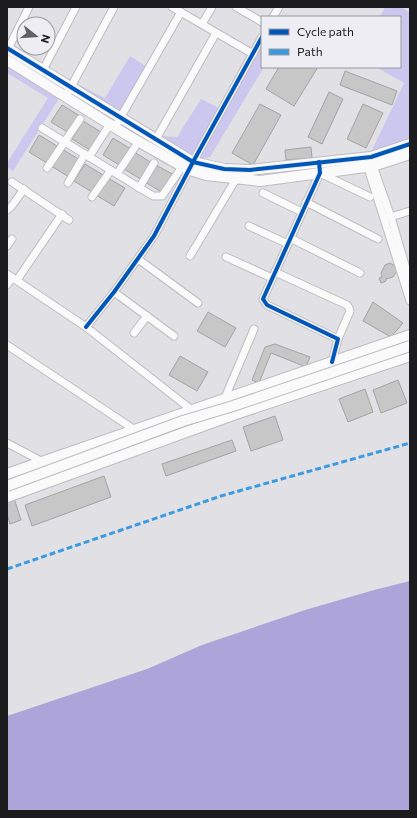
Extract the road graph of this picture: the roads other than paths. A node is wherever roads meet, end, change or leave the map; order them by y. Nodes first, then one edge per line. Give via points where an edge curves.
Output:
1 (29, 7) edge
2 (76, 7) edge
3 (114, 7) edge
4 (172, 7) edge
5 (212, 7) edge
6 (236, 7) edge
7 (279, 7) edge
8 (181, 12) junction
9 (274, 16) edge
10 (261, 21) edge
11 (202, 24) junction
12 (216, 33) junction
13 (261, 39) edge
14 (7, 48) edge
15 (253, 54) junction
16 (7, 60) edge
17 (43, 70) junction
18 (71, 87) junction
19 (66, 96) junction
20 (120, 117) junction
21 (80, 119) dead end
22 (113, 126) junction
23 (42, 128) dead end
24 (156, 139) junction
25 (64, 142) junction
26 (410, 144) edge
27 (135, 147) dead end
28 (410, 154) edge
29 (87, 156) junction
30 (369, 162) junction
31 (154, 163) dead end
32 (188, 166) junction
33 (319, 167) junction
34 (47, 168) dead end
35 (114, 172) junction
36 (236, 179) junction
37 (12, 182) dead end
38 (68, 183) dead end
39 (139, 188) junction
40 (24, 189) junction
41 (263, 193) dead end
42 (92, 197) dead end
43 (370, 197) dead end
44 (306, 202) junction
45 (7, 210) edge
46 (410, 211) edge
47 (302, 212) junction
48 (62, 214) junction
49 (387, 218) junction
50 (69, 220) dead end
51 (249, 226) dead end
52 (12, 239) dead end
53 (378, 239) dead end
54 (289, 241) junction
55 (7, 246) edge
56 (190, 256) dead end
57 (226, 257) dead end
58 (138, 259) junction
59 (360, 273) dead end
60 (273, 275) junction
61 (12, 277) edge
62 (408, 279) edge
63 (7, 286) edge
64 (114, 292) junction
65 (410, 301) edge
66 (198, 303) dead end
67 (147, 316) junction
68 (86, 327) junction
69 (254, 329) dead end
70 (134, 333) dead end
71 (410, 335) edge
72 (174, 336) dead end
73 (338, 339) junction
74 (7, 345) edge
75 (410, 346) edge
76 (410, 356) edge
77 (332, 362) junction
78 (226, 399) junction
79 (193, 411) junction
80 (233, 415) junction
81 (220, 420) junction
82 (135, 430) junction
83 (7, 443) edge
84 (43, 462) junction
85 (7, 474) edge
86 (7, 486) edge
87 (7, 492) edge
88 (7, 497) edge

1 - 14 street
2 - 17 street
3 - 18 street
4 - 8 street
5 - 11 street
6 - 10 street
7 - 9 street
8 - 11 street
8 - 20 street
11 - 12 street
12 - 15 street
12 - 24 street
13 - 15 street
14 - 17 main road
15 - 32 street
16 - 19 main road
17 - 18 main road
18 - 19 street
18 - 20 main road
19 - 22 main road
20 - 22 street
20 - 24 main road
21 - 25 street
22 - 29 street
22 - 32 main road
23 - 25 street
24 - 32 main road
25 - 29 street
25 - 34 street
26 - 30 main road
27 - 35 street
28 - 30 main road
29 - 35 street
29 - 38 street
30 - 33 main road
30 - 49 street
31 - 39 street
32 - 33 main road via 250,170
32 - 36 main road via 206,175
32 - 39 street via 162,196 153,196
32 - 58 street via 154,236
33 - 36 main road via 260,181
33 - 43 street
33 - 44 street
35 - 39 street
35 - 42 street
36 - 56 street
37 - 40 street
40 - 45 street
40 - 48 street
41 - 47 street
44 - 47 street
44 - 53 street
46 - 49 street
47 - 54 street
48 - 50 street
48 - 61 street
49 - 62 street
51 - 54 street
52 - 55 street
54 - 59 street
54 - 60 street
57 - 60 street
58 - 64 street
58 - 66 street
60 - 73 street via 263,299 266,305
60 - 73 street via 347,305 350,311
61 - 63 street
61 - 68 street
62 - 65 street
64 - 67 street
64 - 68 street
67 - 70 street
67 - 72 street
68 - 79 street
69 - 78 street
71 - 77 main road
73 - 77 street
74 - 82 street
75 - 86 main road, bridge via 183,421
76 - 80 main road
77 - 78 main road
78 - 79 main road
78 - 80 main road
79 - 82 main road
80 - 81 main road
81 - 87 main road via 209,418
81 - 88 main road
82 - 84 main road
83 - 84 street
84 - 85 main road

